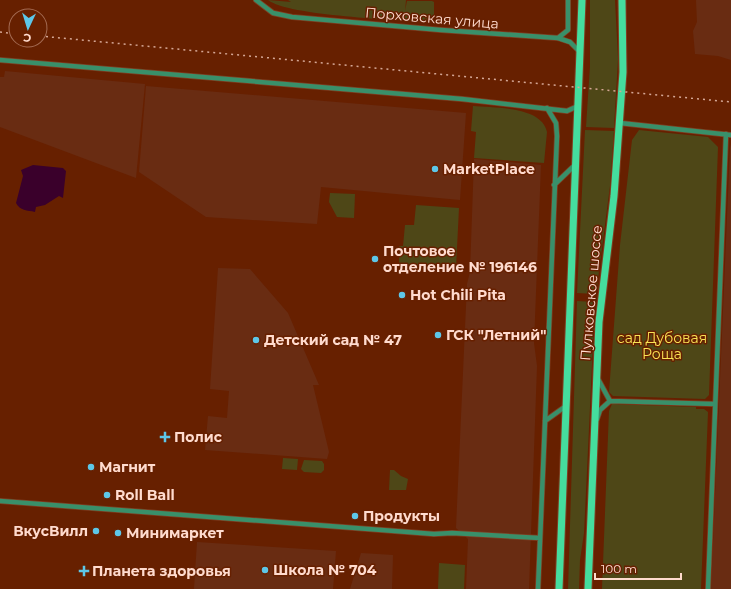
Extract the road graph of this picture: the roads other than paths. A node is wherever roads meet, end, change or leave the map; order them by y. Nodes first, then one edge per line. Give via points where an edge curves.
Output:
1 (256, 0) edge
2 (568, 0) edge
3 (582, 0) edge
4 (622, 0) edge
5 (558, 38) junction
6 (581, 54) junction
7 (0, 60) edge
8 (578, 106) junction
9 (547, 108) junction
10 (620, 122) junction
11 (729, 134) edge
12 (576, 164) junction
13 (554, 185) junction
14 (597, 377) junction
15 (610, 400) junction
16 (715, 404) junction
17 (566, 406) junction
18 (545, 421) junction
19 (595, 422) junction
20 (0, 501) edge
21 (540, 538) junction
22 (588, 587) edge
23 (559, 588) edge
24 (538, 589) edge
25 (708, 589) edge

1 - 5 street, Порховская улица via 273,12 292,17
2 - 5 street via 568,30
3 - 6 main road, Пулковское шоссе
4 - 10 main road, Пулковское шоссе via 624,72
5 - 6 street, Порховская улица via 570,42
6 - 8 main road, Пулковское шоссе
7 - 9 street
8 - 9 street via 567,111
8 - 12 main road, Пулковское шоссе
9 - 13 street via 557,129
10 - 11 street
10 - 14 main road, Пулковское шоссе via 601,301
11 - 16 street
12 - 13 street
12 - 17 main road, Пулковское шоссе
13 - 18 street
14 - 15 street
14 - 19 main road, Пулковское шоссе
15 - 16 street
15 - 19 street via 600,410
16 - 25 street
17 - 18 street
17 - 23 main road, Пулковское шоссе
18 - 21 street
19 - 22 main road, Пулковское шоссе
20 - 21 street via 434,534
21 - 24 street

